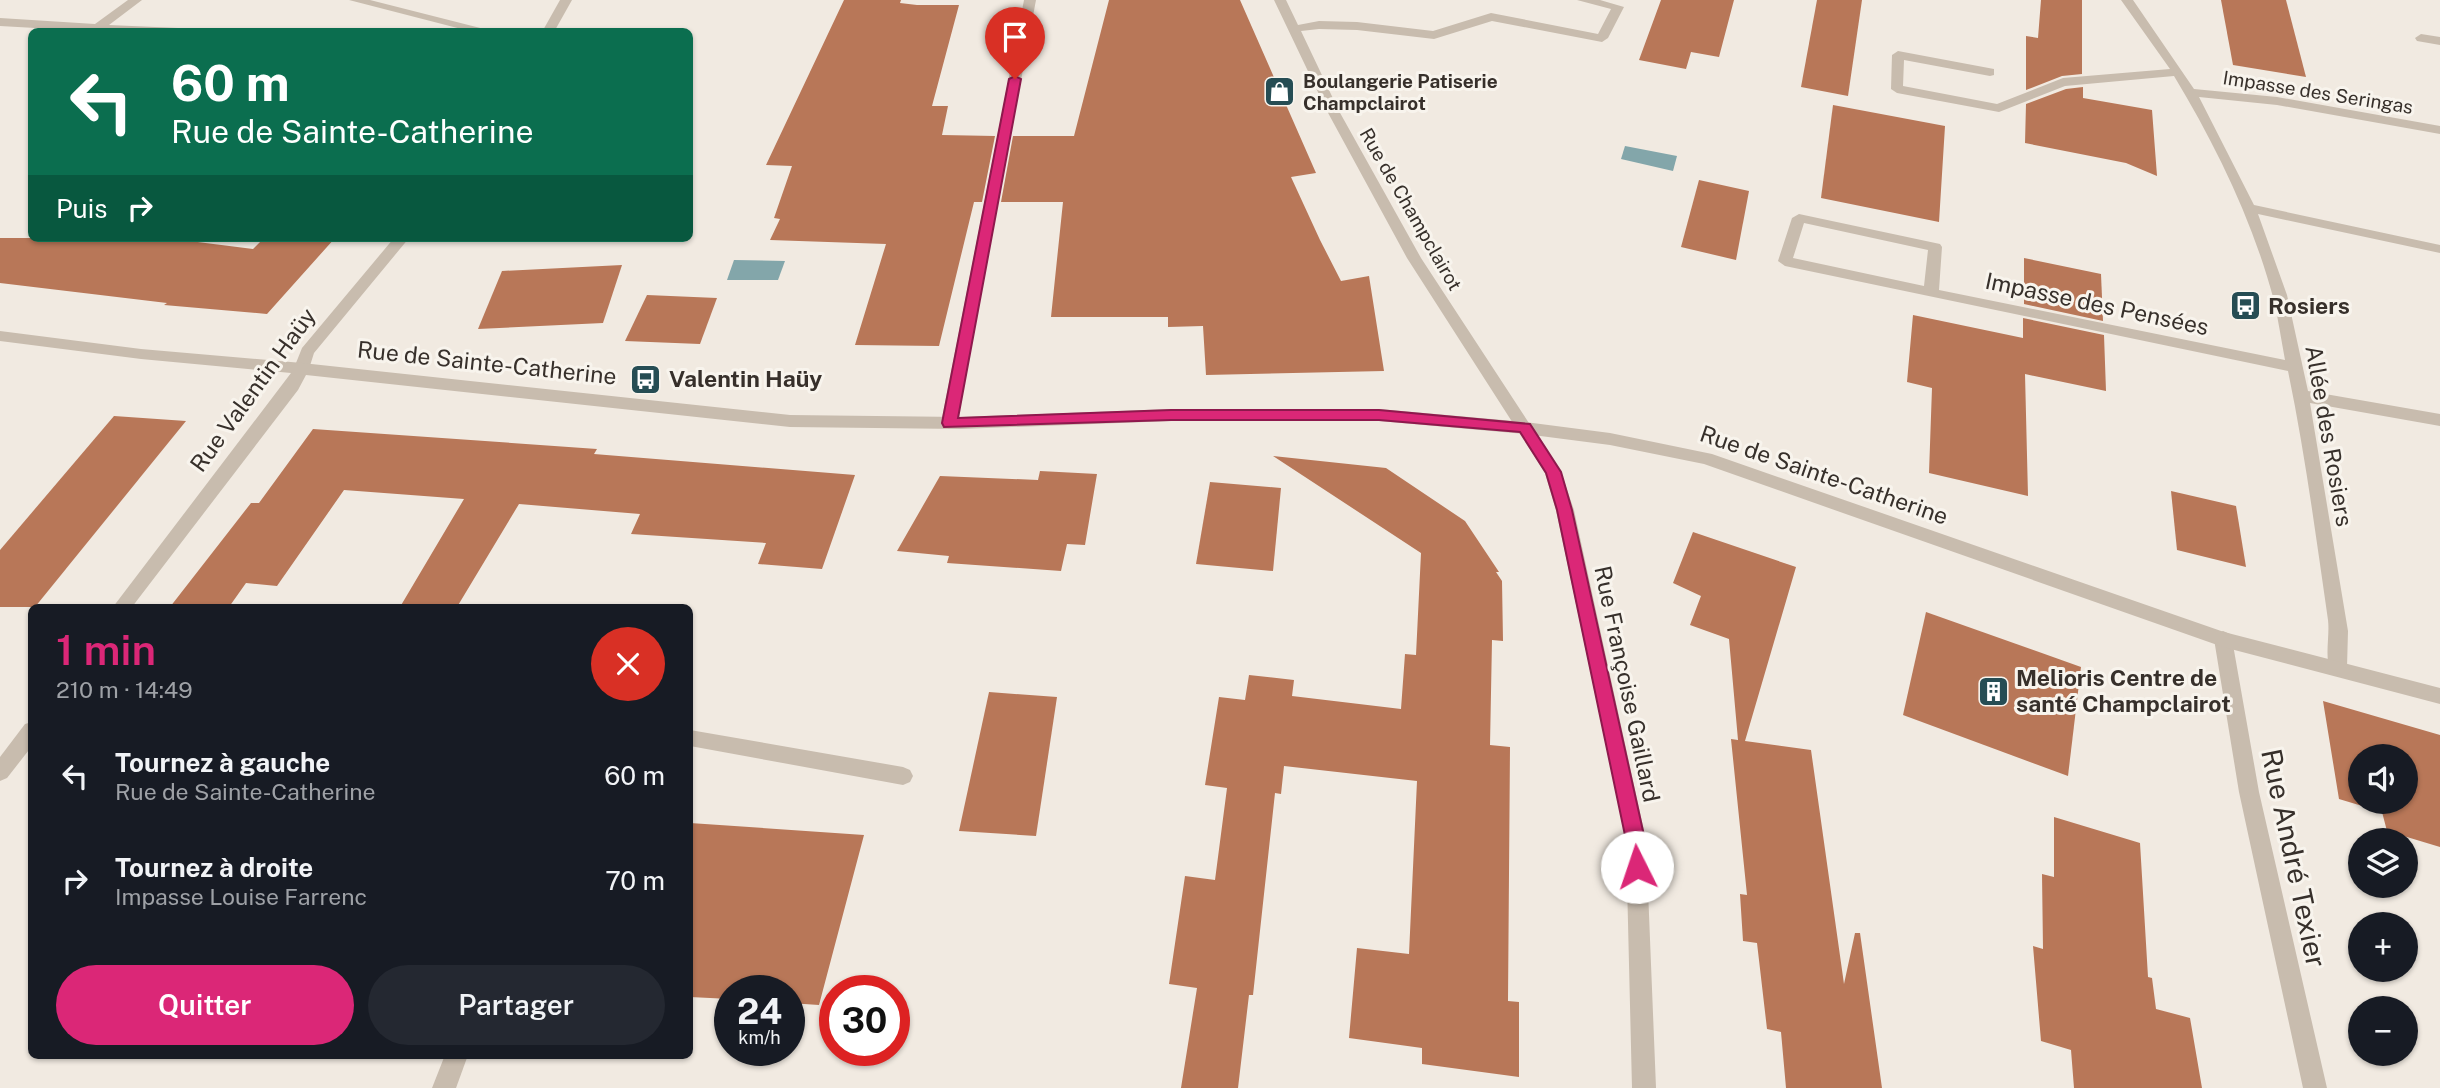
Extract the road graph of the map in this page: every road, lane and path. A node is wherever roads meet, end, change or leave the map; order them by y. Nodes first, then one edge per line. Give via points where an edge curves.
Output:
1 (136, 0) edge
2 (355, 0) edge
3 (566, 0) edge
4 (1030, 0) edge
5 (1280, 0) edge
6 (1583, 0) edge
7 (2127, 0) edge
8 (0, 22) edge
9 (99, 26) junction
10 (125, 28) edge
11 (473, 28) edge
12 (550, 28) edge
13 (1294, 29) junction
14 (2421, 38) dead end
15 (2440, 41) edge
16 (1990, 72) dead end
17 (2179, 72) junction
18 (2190, 93) junction
19 (2440, 130) edge
20 (2248, 208) junction
21 (399, 242) edge
22 (2440, 249) edge
23 (1931, 293) junction
24 (0, 336) edge
25 (302, 368) junction
26 (2295, 368) junction
27 (2302, 396) junction
28 (2440, 420) edge
29 (949, 423) junction
30 (1525, 428) junction
31 (124, 604) edge
32 (2223, 639) junction
33 (2338, 667) junction
34 (2440, 696) edge
35 (28, 735) edge
36 (693, 739) edge
37 (0, 772) edge
38 (903, 776) dead end
39 (455, 1059) edge
40 (444, 1088) edge
41 (1644, 1088) edge
42 (2315, 1088) edge

1 - 9 street
2 - 11 street
3 - 12 street
4 - 29 street
5 - 13 street, Rue de Champclairot
6 - 13 street via 1618,7 1602,38 1491,17 1434,35 1357,26
7 - 17 street, Allée des Rosiers
8 - 9 street
9 - 10 street
13 - 30 street, Rue de Champclairot via 1333,111 1414,258
14 - 15 street
16 - 17 street via 1898,55 1896,89 1999,108 2063,82
17 - 18 street, Allée des Rosiers
18 - 19 street, Impasse des Seringas via 2277,101
18 - 20 street, Allée des Rosiers
20 - 22 street
20 - 26 street, Allée des Rosiers via 2277,287
21 - 25 street, Rue Valentin Haüy via 307,352
23 - 23 street, Impasse des Pensées via 1786,261 1799,218 1935,247
23 - 26 street, Impasse des Pensées
24 - 25 street, Rue de Sainte-Catherine
25 - 29 street, Rue de Sainte-Catherine via 790,421
25 - 31 street, Rue Valentin Haüy
26 - 27 street, Allée des Rosiers
27 - 28 street
27 - 33 street, Allée des Rosiers via 2339,632
29 - 30 street, Rue de Sainte-Catherine via 1171,415 1379,415
30 - 32 street, Rue de Sainte-Catherine via 1706,458
30 - 41 street, Rue Françoise Gaillard via 1553,472 1565,510 1636,840
32 - 33 street, Rue de Sainte-Catherine
32 - 42 street, Rue André Texier via 2249,792
33 - 34 street, Rue de Sainte-Catherine
35 - 37 street
36 - 38 street
39 - 40 street

